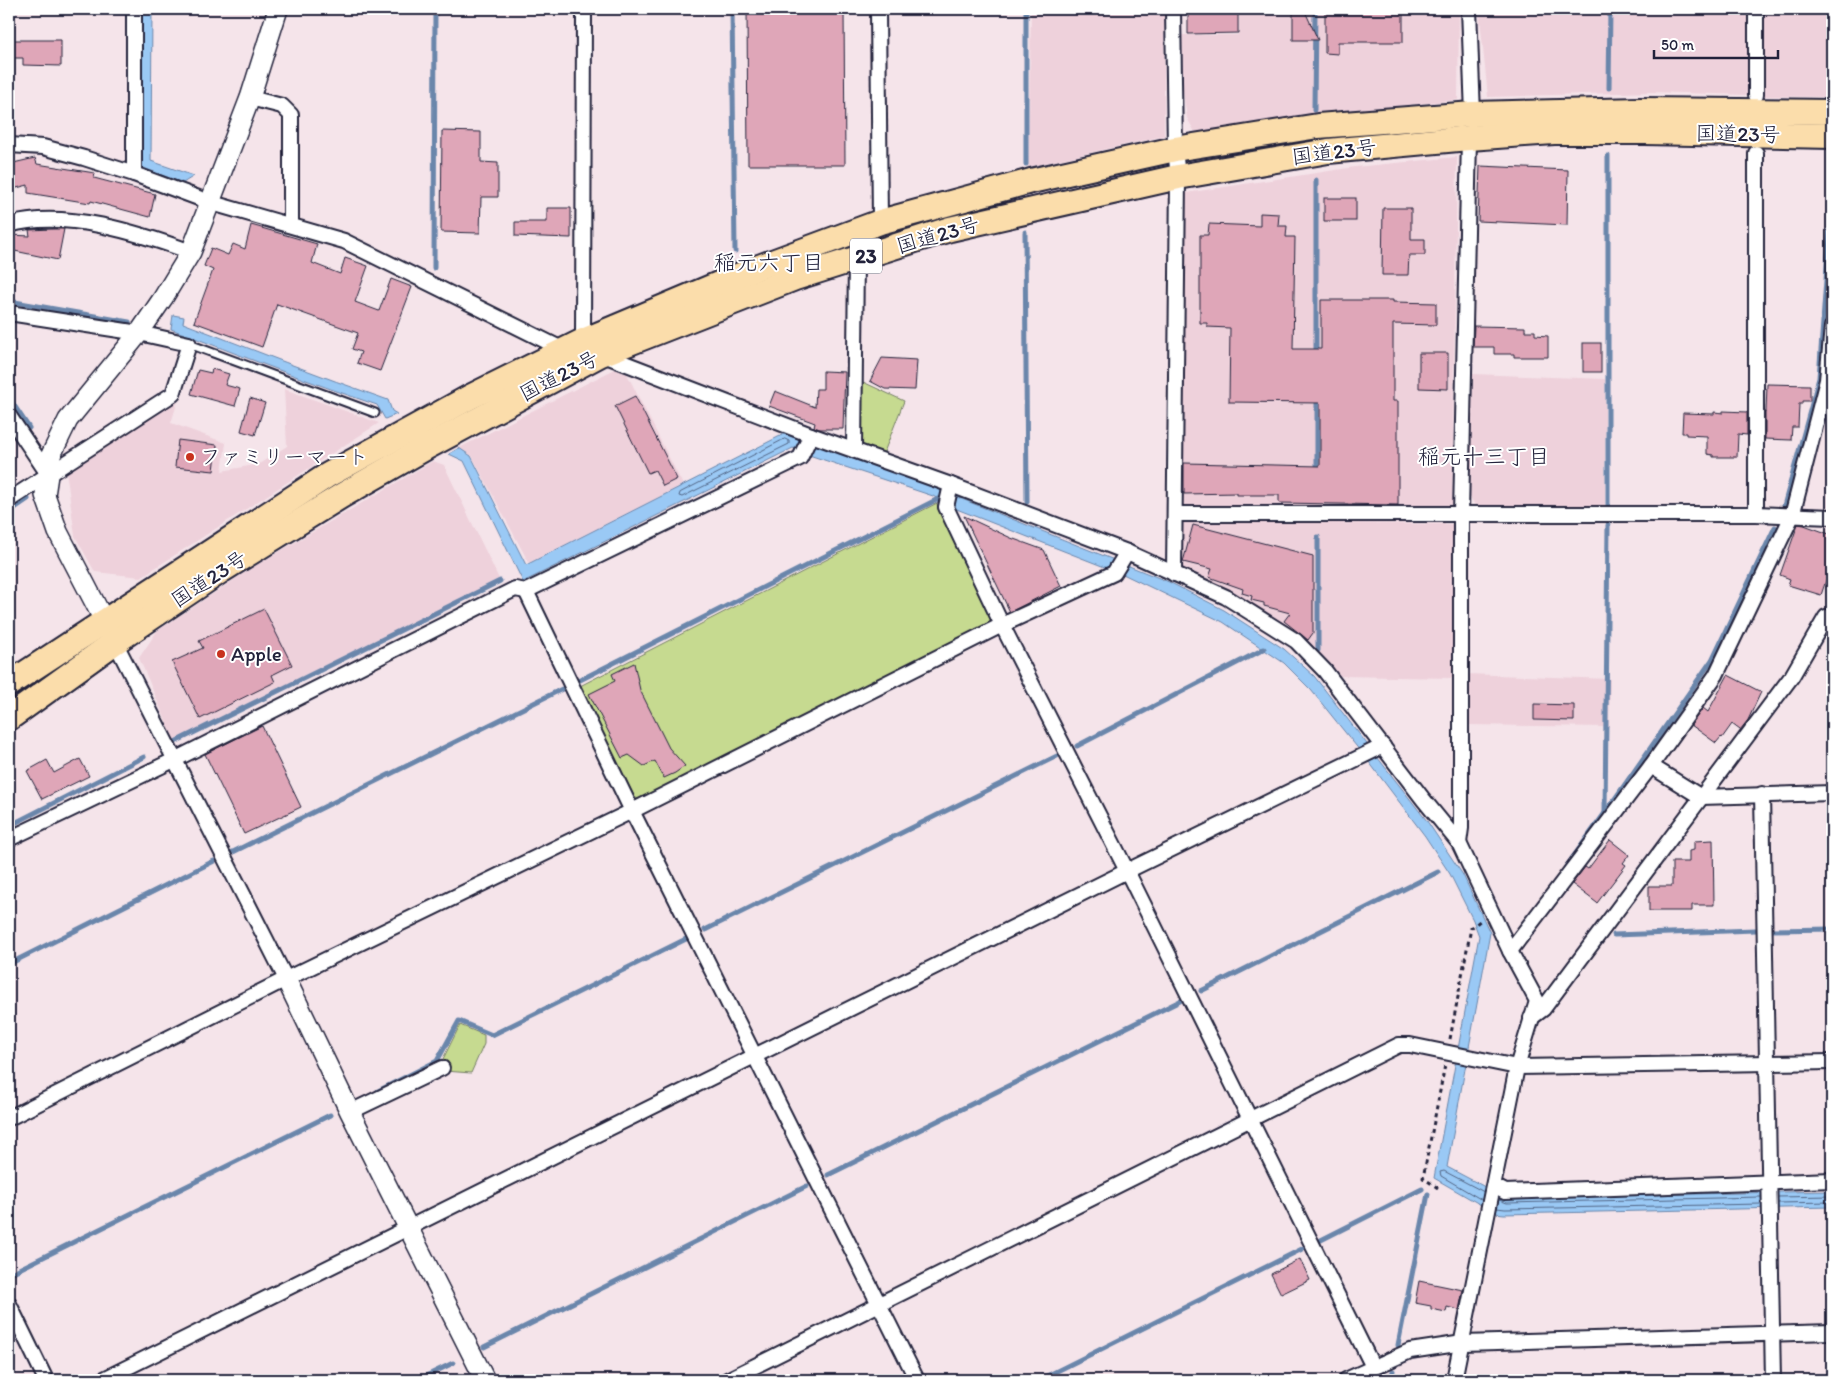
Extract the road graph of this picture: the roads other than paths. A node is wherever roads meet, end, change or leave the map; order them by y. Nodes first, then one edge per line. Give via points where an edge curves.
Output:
1 (134, 9) edge
2 (278, 9) edge
3 (584, 9) edge
4 (878, 9) edge
5 (1173, 9) edge
6 (1469, 9) edge
7 (1756, 9) edge
8 (1756, 95) dead end
9 (250, 98) junction
10 (1832, 112) edge
11 (1473, 114) junction
12 (1832, 136) edge
13 (1469, 138) junction
14 (9, 145) edge
15 (1175, 149) junction
16 (1756, 153) dead end
17 (134, 174) junction
18 (1178, 177) junction
19 (212, 202) junction
20 (880, 222) junction
21 (9, 225) edge
22 (291, 225) junction
23 (192, 252) junction
24 (856, 259) junction
25 (9, 313) edge
26 (1832, 327) edge
27 (139, 334) junction
28 (189, 344) junction
29 (583, 348) junction
30 (376, 413) dead end
31 (9, 416) edge
32 (810, 435) junction
33 (854, 450) junction
34 (48, 474) junction
35 (951, 485) junction
36 (9, 500) edge
37 (1176, 514) junction
38 (1461, 514) junction
39 (1756, 514) junction
40 (1792, 516) junction
41 (1832, 517) edge
42 (1127, 552) junction
43 (1174, 574) junction
44 (526, 591) junction
45 (1826, 617) dead end
46 (104, 621) junction
47 (1002, 625) junction
48 (115, 642) junction
49 (9, 684) edge
50 (9, 718) edge
51 (1383, 746) junction
52 (174, 760) junction
53 (1651, 766) junction
54 (1832, 793) edge
55 (1762, 794) junction
56 (1701, 797) junction
57 (632, 811) junction
58 (9, 839) edge
59 (1459, 842) junction
60 (1128, 871) junction
61 (1510, 951) junction
62 (286, 979) junction
63 (1530, 1019) junction
64 (754, 1056) junction
65 (1832, 1062) edge
66 (1767, 1064) junction
67 (1518, 1067) junction
68 (442, 1068) dead end
69 (350, 1112) junction
70 (9, 1118) edge
71 (1251, 1119) junction
72 (1832, 1180) edge
73 (1769, 1182) junction
74 (1494, 1186) junction
75 (409, 1227) junction
76 (9, 1304) edge
77 (878, 1305) junction
78 (1832, 1332) edge
79 (1772, 1333) junction
80 (1463, 1343) junction
81 (1373, 1367) junction
82 (46, 1380) edge
83 (102, 1380) edge
84 (485, 1380) edge
85 (727, 1380) edge
86 (916, 1380) edge
87 (1346, 1380) edge
88 (1454, 1380) edge
89 (1774, 1380) edge

1 - 17 street
2 - 9 street
3 - 29 street
4 - 20 street
5 - 15 street
6 - 11 street
7 - 8 street
9 - 19 street
9 - 22 street via 282,106 291,115
10 - 11 highway, 国道23号 / 23 via 1641,110
11 - 15 highway, 国道23号 / 23 via 1318,126
12 - 13 highway, 国道23号 / 23 via 1554,132
13 - 18 highway, 国道23号 / 23 via 1328,151
13 - 38 street
14 - 17 street via 43,147
15 - 18 street
15 - 20 highway, 国道23号 / 23 via 1031,181
16 - 39 street
17 - 19 street
18 - 24 highway, 国道23号 / 23 via 950,229
18 - 37 street
19 - 22 street
19 - 23 street
20 - 29 highway, 国道23号 / 23 via 759,267
21 - 23 street via 46,220 80,222 147,236
22 - 29 street via 344,241
23 - 27 street
24 - 29 highway, 国道23号 / 23
24 - 33 street
25 - 27 street
26 - 40 street via 1827,380
27 - 28 street
27 - 34 street via 68,420 51,455
28 - 30 lane
28 - 34 street via 173,394
29 - 32 street
29 - 46 highway, 国道23号 / 23 via 470,397 328,475
29 - 48 highway, 国道23号 / 23 via 442,438 222,570
31 - 34 street
32 - 33 street
32 - 44 street via 800,458
33 - 35 street
34 - 36 street
34 - 46 street via 45,495 52,517
35 - 42 street
35 - 47 street via 946,507
37 - 38 street
37 - 43 street
38 - 39 street
38 - 59 street
39 - 40 street
40 - 41 street
40 - 53 street via 1716,675
42 - 43 street
42 - 47 street via 1114,573
43 - 51 street via 1226,597 1296,641 1325,670
44 - 52 street via 515,589
44 - 57 street
45 - 56 street via 1792,676
46 - 48 street
46 - 49 highway, 国道23号 / 23
47 - 57 street
47 - 60 street
48 - 50 highway, 国道23号 / 23
48 - 52 street
51 - 59 street
51 - 60 street
52 - 58 street
52 - 62 street
53 - 56 street
53 - 61 street
54 - 55 street
55 - 56 street
55 - 66 street
56 - 63 street via 1543,1009
57 - 62 street
57 - 64 street
59 - 61 street
60 - 64 street
60 - 71 street
61 - 63 street via 1537,1001
62 - 69 street
62 - 70 street
63 - 67 street
64 - 75 street
64 - 77 street
65 - 66 street
66 - 67 street
66 - 73 street
67 - 71 street via 1410,1045 1399,1046
67 - 74 street
68 - 69 street
69 - 75 street
71 - 77 street
71 - 81 street
72 - 73 street
73 - 74 street via 1505,1192
73 - 79 street
74 - 80 street
75 - 83 street
75 - 84 street
76 - 82 street
77 - 85 street
77 - 86 street
78 - 79 street
79 - 80 street
79 - 89 street
80 - 81 street via 1410,1350
80 - 88 street
81 - 87 street

